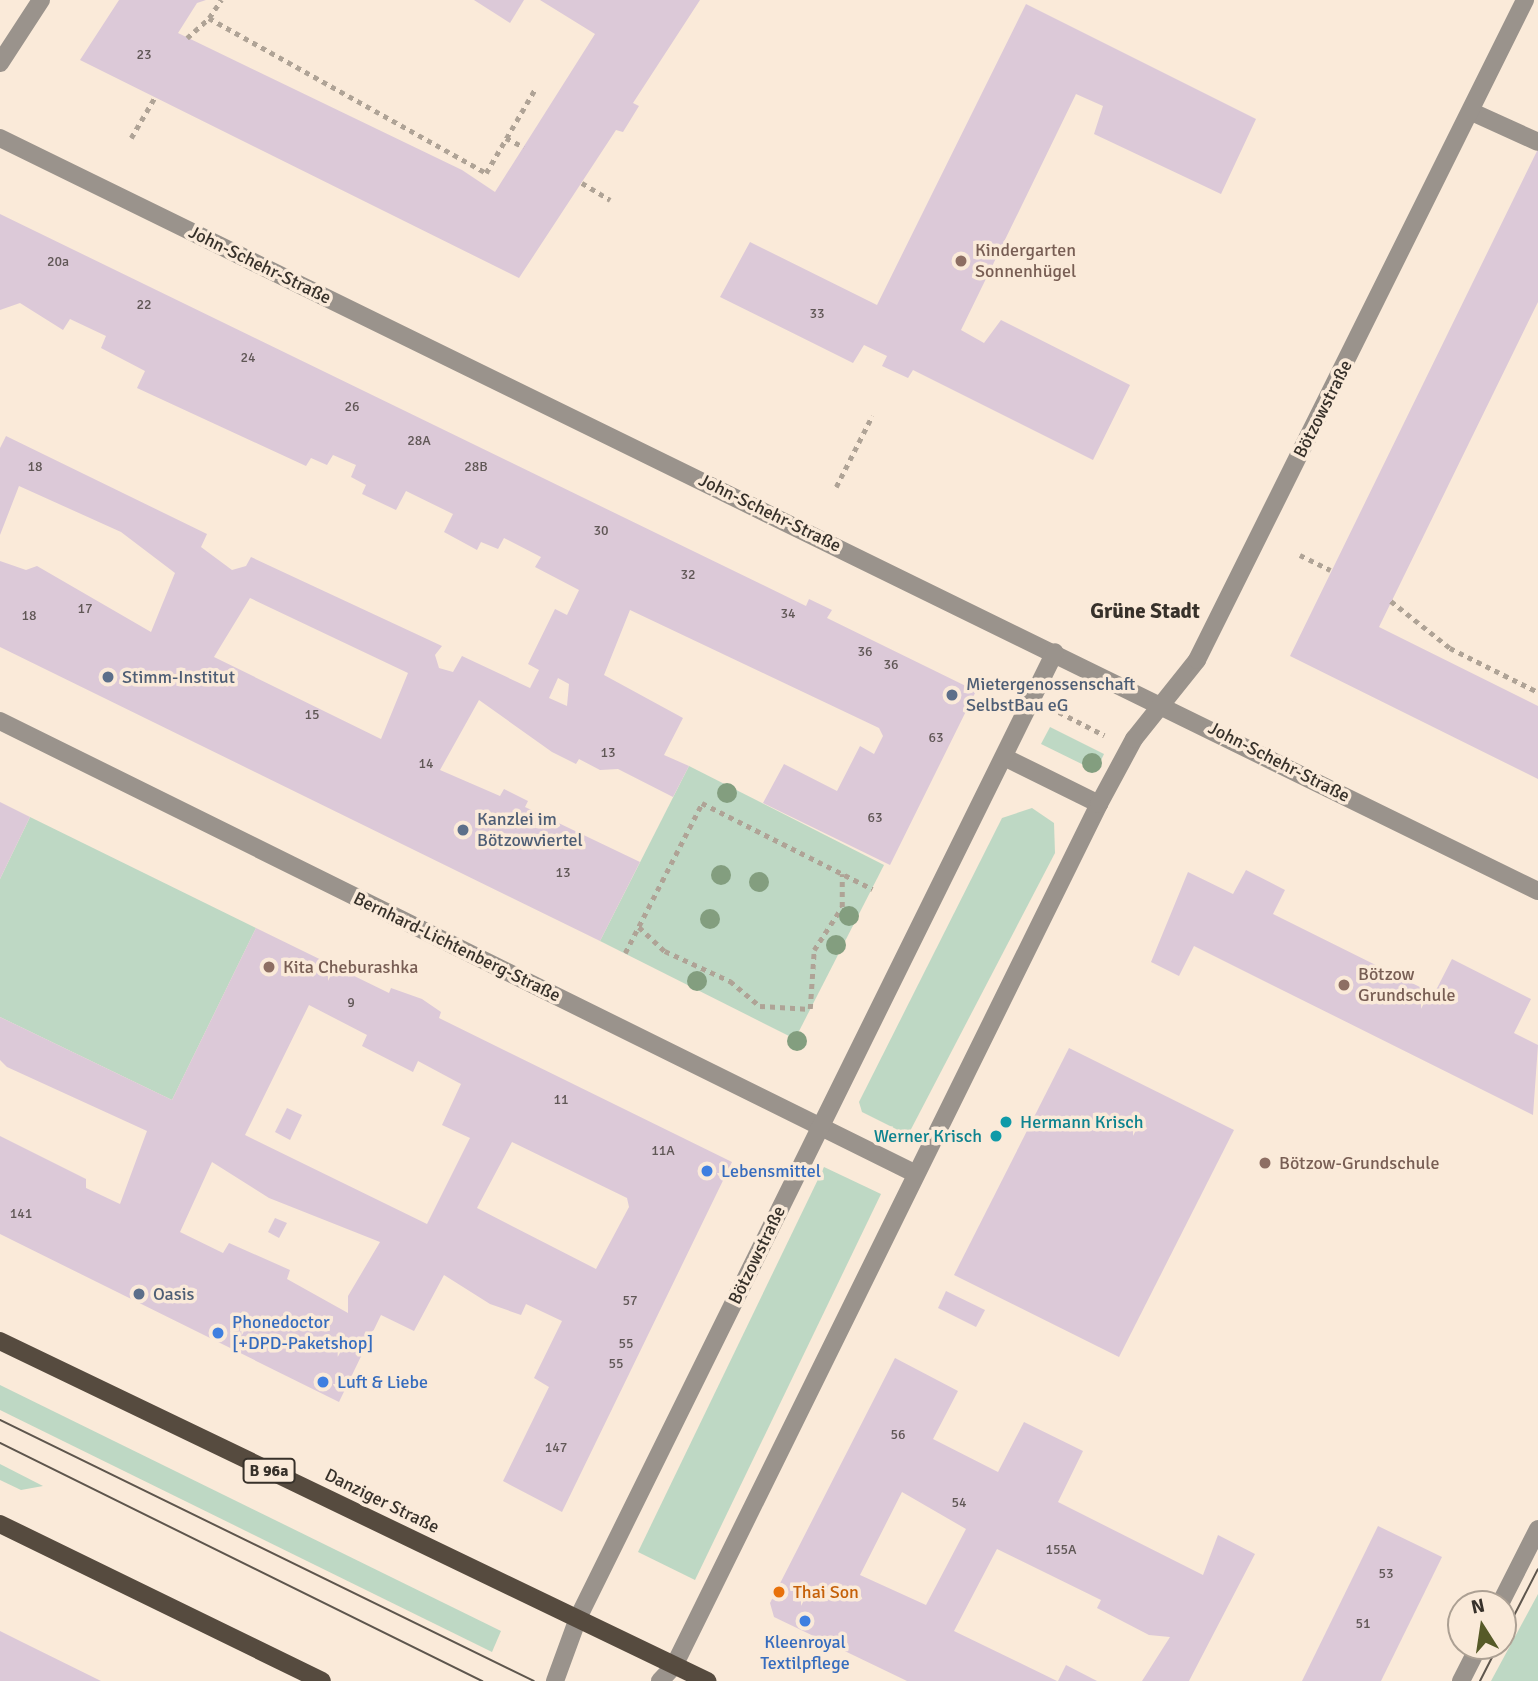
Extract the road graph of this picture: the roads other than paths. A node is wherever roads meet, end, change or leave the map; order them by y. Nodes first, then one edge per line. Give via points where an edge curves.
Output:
1 (41, 0) edge
2 (1525, 0) edge
3 (0, 63) edge
4 (1472, 112) junction
5 (0, 138) edge
6 (1538, 142) edge
7 (1055, 652) junction
8 (1166, 705) junction
9 (0, 721) edge
10 (1004, 757) junction
11 (1099, 804) junction
12 (1538, 891) edge
13 (820, 1127) junction
14 (914, 1173) junction
15 (0, 1341) edge
16 (0, 1524) edge
17 (1538, 1529) edge
18 (1507, 1590) edge
19 (578, 1618) junction
20 (1472, 1660) edge
21 (674, 1666) junction
22 (322, 1681) edge
23 (555, 1681) edge
24 (660, 1681) edge
25 (707, 1681) edge
26 (1461, 1681) edge

1 - 3 street
2 - 4 street, Bötzowstraße
4 - 6 street
4 - 8 street, Bötzowstraße via 1197,660
5 - 7 street, John-Schehr-Straße
7 - 8 street, John-Schehr-Straße
7 - 10 street, Bötzowstraße
8 - 11 street, Bötzowstraße via 1134,739
8 - 12 street, John-Schehr-Straße
9 - 13 street, Bernhard-Lichtenberg-Straße
10 - 11 street
10 - 13 street, Bötzowstraße
11 - 14 street, Bötzowstraße
13 - 14 street, Bernhard-Lichtenberg-Straße
13 - 19 street, Bötzowstraße
14 - 21 street, Bötzowstraße
15 - 19 main road, Danziger Straße / B 96a
16 - 22 main road
17 - 18 street
19 - 21 main road, Danziger Straße / B 96a
19 - 23 street, Bötzowstraße
20 - 26 street
21 - 24 street, Bötzowstraße
21 - 25 main road, Danziger Straße / B 96a

